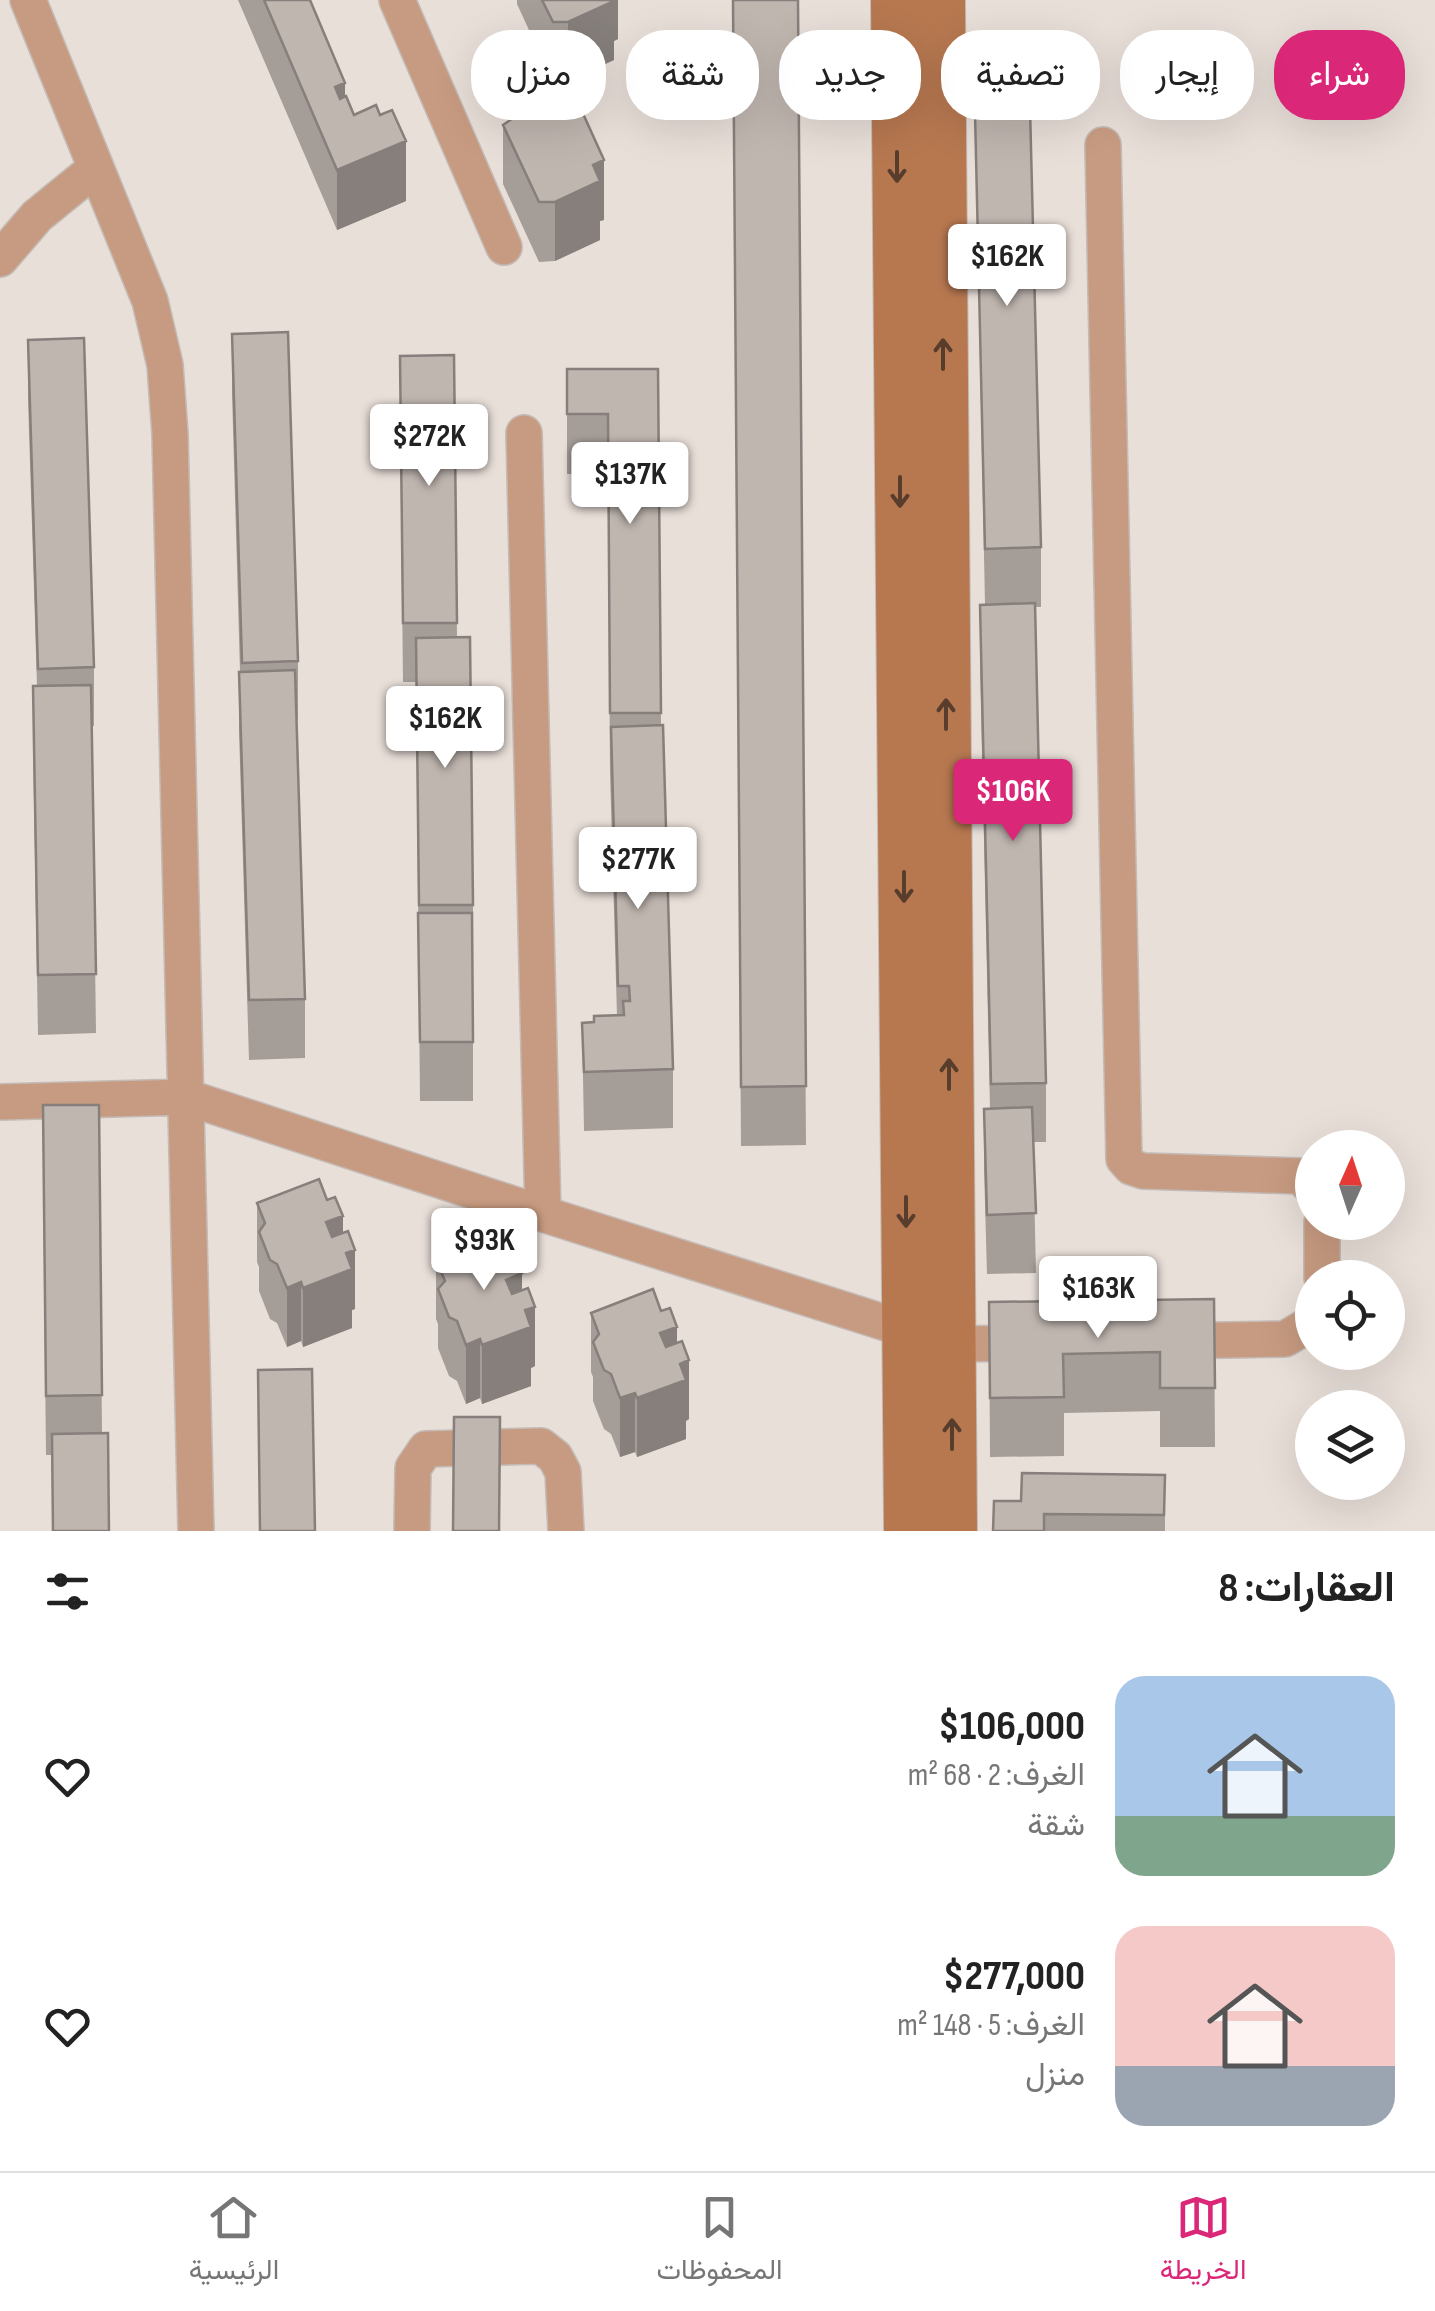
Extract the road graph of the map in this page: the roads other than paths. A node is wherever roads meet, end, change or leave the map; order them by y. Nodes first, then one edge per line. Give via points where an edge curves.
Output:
1 (28, 0) edge
2 (398, 0) edge
3 (896, 0) edge
4 (940, 0) edge
5 (1103, 144) dead end
6 (96, 168) junction
7 (37, 216) junction
8 (0, 218) edge
9 (504, 247) dead end
10 (0, 260) edge
11 (524, 433) dead end
12 (186, 1096) junction
13 (0, 1102) edge
14 (1295, 1176) edge
15 (543, 1214) junction
16 (1295, 1333) edge
17 (930, 1337) junction
18 (1128, 1341) edge
19 (1070, 1342) edge
20 (196, 1531) edge
21 (412, 1531) edge
22 (566, 1531) edge
23 (909, 1531) edge
24 (952, 1531) edge

1 - 6 street
2 - 9 street
3 -> 17 main road
17 -> 4 main road
5 - 14 street via 1124,1158 1143,1171
6 - 7 street
6 - 12 street via 150,301 165,365
7 - 8 street
7 - 10 street
11 - 15 street
12 - 13 street
12 - 15 street
12 - 20 street
15 - 17 street
16 - 18 street via 1286,1339
17 - 19 street
17 - 23 main road
24 -> 17 main road
21 - 22 street via 413,1468 426,1448 540,1446 563,1472

